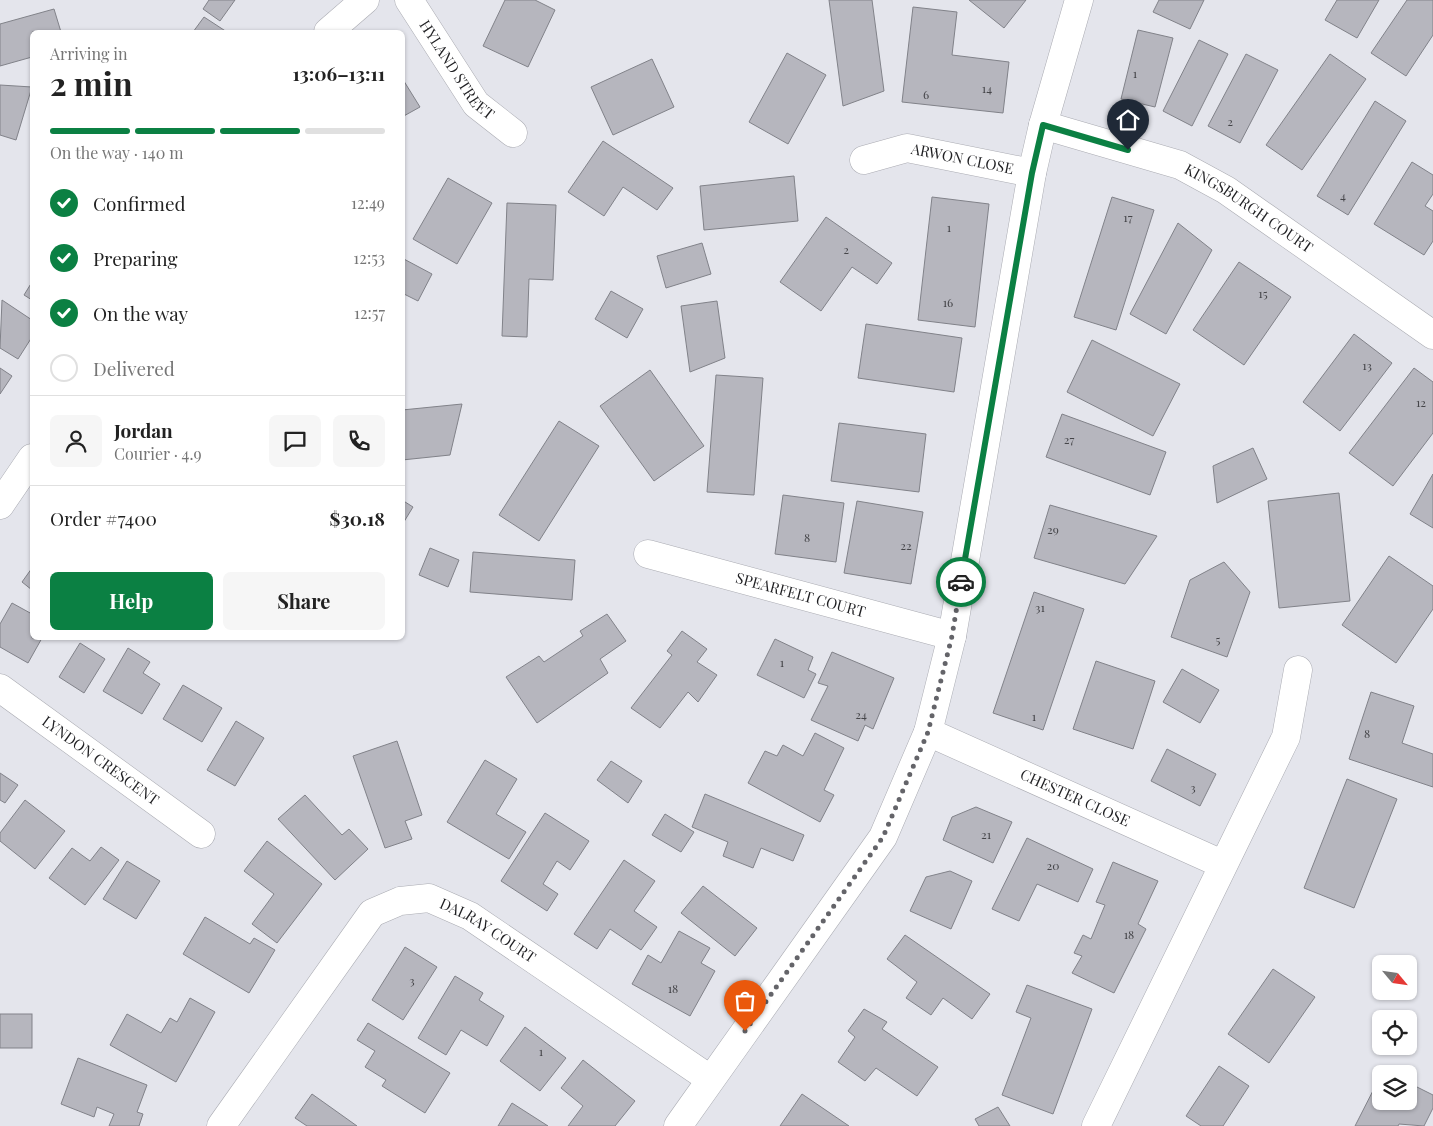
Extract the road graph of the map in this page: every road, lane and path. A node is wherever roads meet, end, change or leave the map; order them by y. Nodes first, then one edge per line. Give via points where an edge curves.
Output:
1 (365, 0) edge
2 (409, 0) edge
3 (1079, 0) edge
4 (330, 30) edge
5 (1043, 125) junction
6 (513, 133) dead end
7 (864, 160) dead end
8 (1032, 173) junction
9 (1433, 335) edge
10 (30, 461) edge
11 (0, 505) edge
12 (648, 554) dead end
13 (952, 636) junction
14 (1298, 670) dead end
15 (0, 688) edge
16 (928, 732) junction
17 (201, 834) dead end
18 (1222, 864) junction
19 (710, 1079) junction
20 (221, 1126) edge
21 (678, 1126) edge
22 (1096, 1126) edge

1 - 4 street
2 - 6 street, HYLAND STREET via 476,104
3 - 5 street
5 - 8 street
5 - 9 street, KINGSBURGH COURT via 1180,165 1226,190
7 - 8 street, ARWON CLOSE via 907,148
8 - 13 street
10 - 11 street
12 - 13 street, SPEARFELT COURT
13 - 16 street
14 - 18 street via 1286,736
15 - 17 street, LYNDON CRESCENT
16 - 18 street, CHESTER CLOSE
16 - 19 street via 883,837
18 - 22 street
19 - 20 street, DALRAY COURT via 470,916 429,898 400,901 372,913
19 - 21 street

